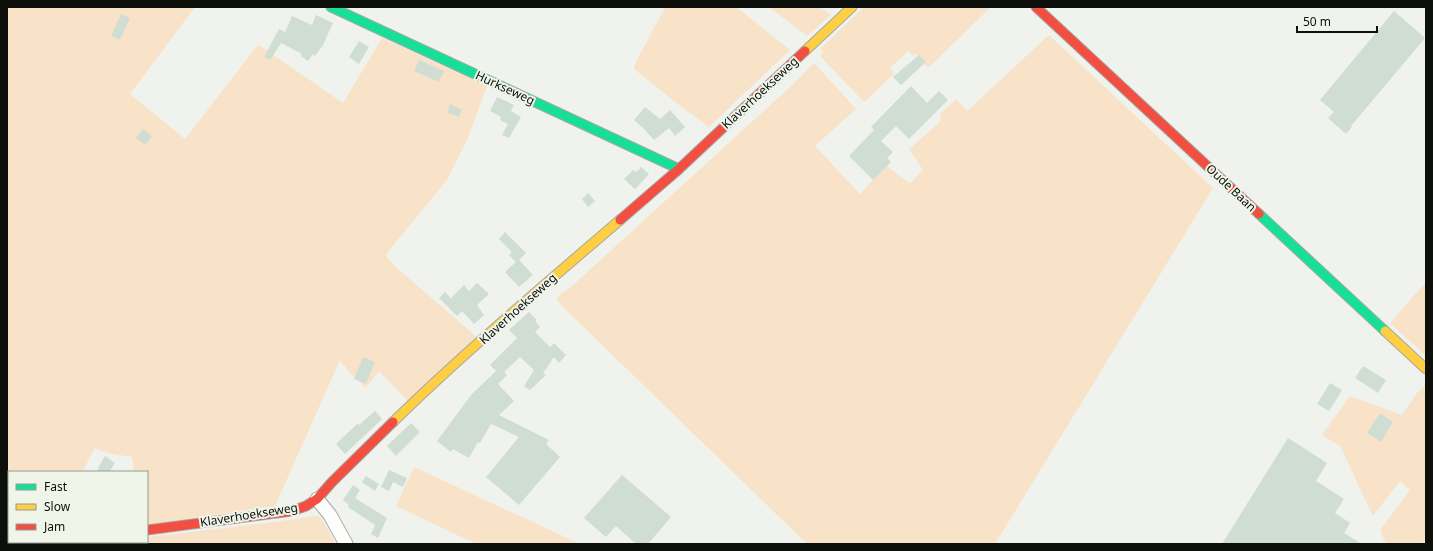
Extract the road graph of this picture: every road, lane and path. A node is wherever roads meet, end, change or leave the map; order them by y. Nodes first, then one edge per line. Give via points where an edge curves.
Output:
1 (331, 7) edge
2 (852, 7) edge
3 (1036, 7) edge
4 (679, 170) junction
5 (1426, 369) edge
6 (317, 498) junction
7 (148, 530) edge
8 (42, 543) edge
9 (55, 543) edge
10 (346, 544) edge

1 - 4 street, Hurkseweg
2 - 4 street, Klaverhoekseweg
3 - 5 street, Oude Baan
4 - 6 street, Klaverhoekseweg via 447,372
6 - 7 street, Klaverhoekseweg via 306,506 292,511
6 - 10 street
8 - 9 street

